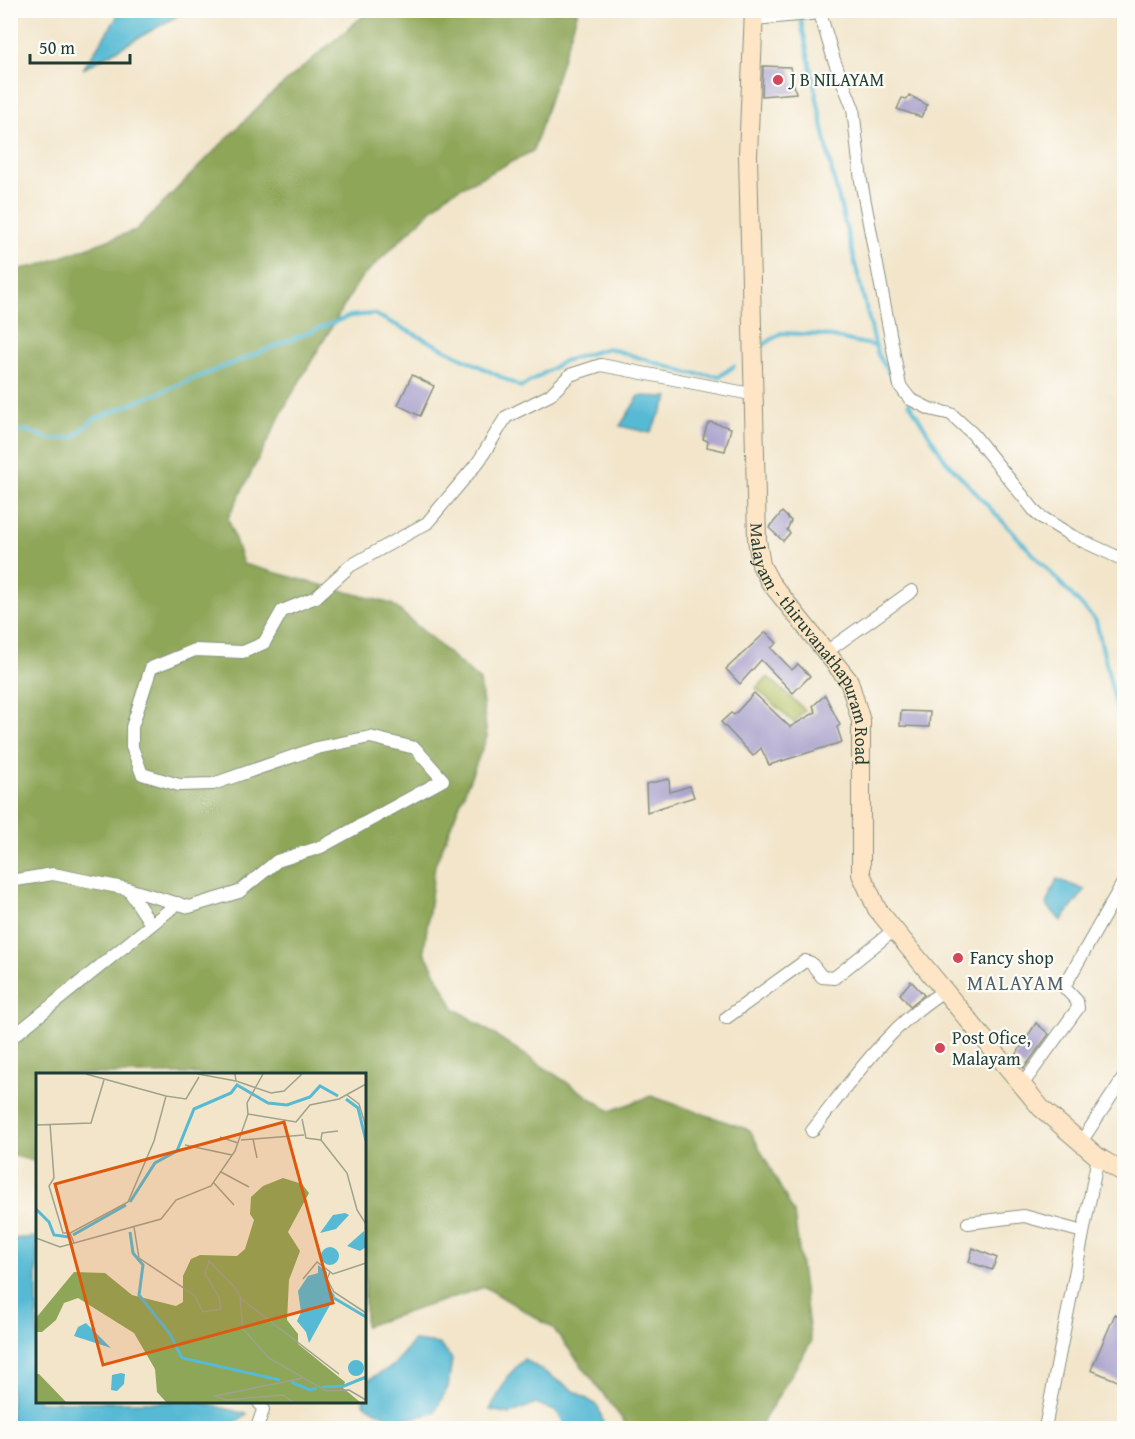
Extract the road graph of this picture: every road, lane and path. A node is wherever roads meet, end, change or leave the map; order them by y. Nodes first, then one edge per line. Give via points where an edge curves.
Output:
1 (817, 12) edge
2 (754, 15) edge
3 (756, 395) junction
4 (1125, 560) edge
5 (912, 591) dead end
6 (826, 652) junction
7 (10, 881) edge
8 (1125, 881) edge
9 (128, 889) junction
10 (178, 903) junction
11 (151, 924) junction
12 (894, 930) junction
13 (944, 991) junction
14 (726, 1018) dead end
15 (10, 1039) edge
16 (1125, 1077) edge
17 (1022, 1085) junction
18 (812, 1131) dead end
19 (1081, 1142) junction
20 (1098, 1157) junction
21 (1125, 1173) edge
22 (968, 1223) dead end
23 (1083, 1232) junction
24 (260, 1403) edge
25 (257, 1428) edge
26 (1045, 1428) edge

1 - 2 street
1 - 4 street via 853,108 861,181 900,386 910,399 951,414 973,434 1038,515 1072,536
2 - 3 main road, Malayam - thiruvanathapuram Road via 748,155
3 - 6 main road, Malayam - thiruvanathapuram Road via 757,540 761,565
3 - 10 street via 602,365 570,375 550,395 506,417 478,461 427,523 350,566 316,597 282,611 264,643 243,652 195,650 151,668 132,728 132,747 142,774 179,785 213,784 317,748 370,737 415,748 443,780 321,847 277,861 239,892 189,907
5 - 6 street
6 - 12 main road, Malayam - thiruvanathapuram Road via 849,681 861,721 861,874 877,909
7 - 9 street via 53,874
8 - 17 street via 1064,987 1077,1000 1078,1008
9 - 10 street
9 - 11 street
10 - 11 street
11 - 15 street
12 - 13 main road, Malayam - thiruvanathapuram Road
12 - 14 street via 834,978 822,976 805,961
13 - 17 main road, Malayam - thiruvanathapuram Road
13 - 18 street via 897,1025
16 - 19 street
17 - 19 main road, Malayam - thiruvanathapuram Road via 1041,1108
19 - 20 main road, Malayam - thiruvanathapuram Road
20 - 21 main road, Malayam - thiruvanathapuram Road
20 - 23 street
22 - 23 street via 1024,1216
23 - 26 street
24 - 25 street via 263,1410

